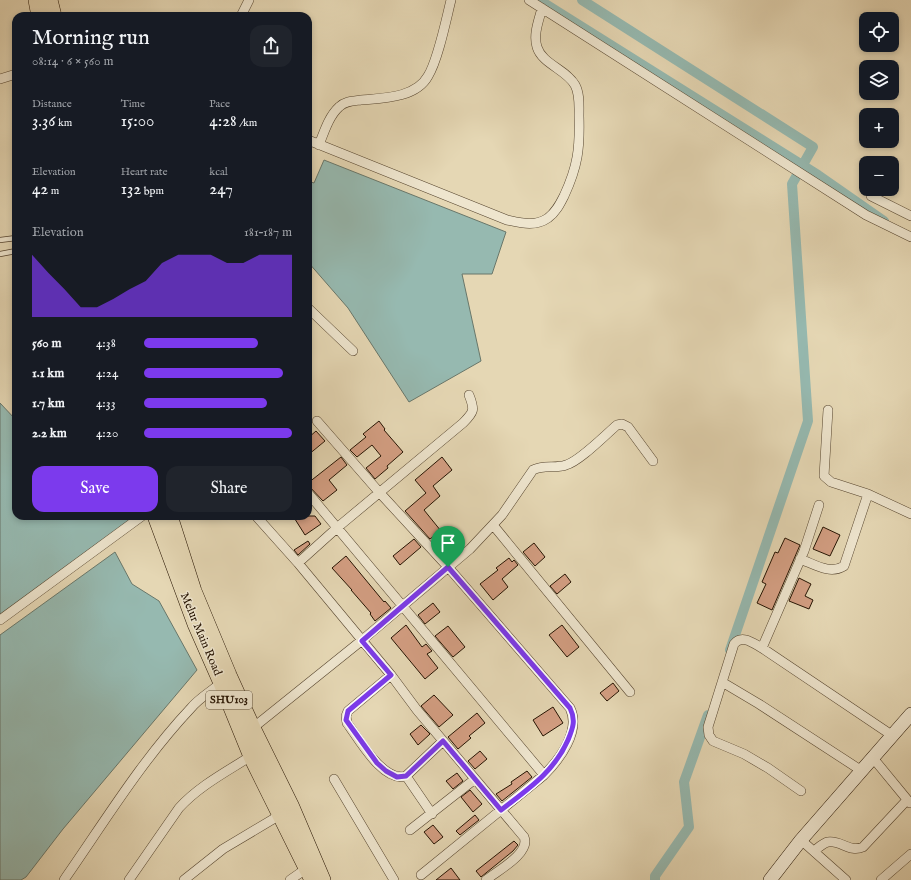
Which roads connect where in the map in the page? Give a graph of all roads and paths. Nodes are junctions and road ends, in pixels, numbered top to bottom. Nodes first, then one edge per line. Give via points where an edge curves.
1 (36, 0) edge
2 (50, 0) edge
3 (249, 0) edge
4 (450, 0) edge
5 (529, 0) edge
6 (542, 8) junction
7 (38, 12) edge
8 (53, 12) edge
9 (243, 12) edge
10 (12, 75) edge
11 (0, 78) edge
12 (312, 142) edge
13 (319, 145) junction
14 (871, 196) dead end
15 (911, 216) edge
16 (911, 237) edge
17 (12, 238) edge
18 (0, 240) edge
19 (12, 252) edge
20 (0, 254) edge
21 (312, 312) edge
22 (353, 351) dead end
23 (470, 395) dead end
24 (828, 410) dead end
25 (317, 421) dead end
26 (653, 461) dead end
27 (379, 492) junction
28 (868, 494) junction
29 (312, 498) edge
30 (819, 505) dead end
31 (911, 514) edge
32 (137, 520) edge
33 (156, 520) edge
34 (171, 520) edge
35 (260, 520) edge
36 (493, 525) junction
37 (338, 527) junction
38 (800, 559) junction
39 (298, 563) junction
40 (448, 567) junction
41 (402, 605) junction
42 (0, 620) edge
43 (362, 641) junction
44 (762, 648) junction
45 (391, 675) junction
46 (225, 679) junction
47 (722, 682) junction
48 (630, 692) dead end
49 (911, 714) edge
50 (248, 731) junction
51 (893, 736) junction
52 (443, 741) junction
53 (251, 756) junction
54 (873, 758) junction
55 (862, 771) junction
56 (544, 775) junction
57 (406, 776) junction
58 (334, 779) dead end
59 (475, 779) junction
60 (801, 791) dead end
61 (909, 802) edge
62 (501, 810) junction
63 (432, 814) junction
64 (280, 815) junction
65 (410, 830) dead end
66 (801, 840) junction
67 (814, 851) junction
68 (911, 854) edge
69 (311, 870) edge
70 (421, 875) dead end
71 (64, 880) edge
72 (129, 880) edge
73 (184, 880) edge
74 (290, 880) edge
75 (323, 880) edge
76 (394, 880) edge
77 (486, 880) edge
78 (770, 880) edge
79 (846, 880) edge
80 (881, 880) edge

1 - 7 main road
2 - 8 main road
3 - 9 street
4 - 13 street via 433,66 421,85 411,91 389,97 347,102 340,106 334,112
5 - 6 street
6 - 13 street via 535,35 536,47 539,53 571,80 579,97 578,158 572,180 558,209 548,218 539,223 527,224 507,220
6 - 16 street via 866,215
10 - 11 street
12 - 13 street
14 - 15 street
17 - 18 lane
19 - 20 lane
21 - 22 street
23 - 27 street via 473,405 471,415
24 - 28 street via 824,476 831,482
25 - 27 street
26 - 36 street via 628,427 617,425 567,465 539,467 533,470
27 - 37 street
27 - 40 street
28 - 31 street
28 - 38 street via 844,566 839,569 826,569
29 - 37 street
30 - 38 street
32 - 42 street
33 - 46 main road, Melur Main Road / SHU103 via 195,624
34 - 46 main road, Melur Main Road / SHU103
35 - 39 street
36 - 40 street
36 - 48 street
37 - 39 street
37 - 41 street
38 - 44 street
39 - 43 street
40 - 41 street
40 - 56 street via 574,715 574,724 562,754
41 - 43 street
41 - 56 street
43 - 45 street
43 - 50 street
44 - 47 street via 745,639 736,641
44 - 51 street
45 - 52 street
45 - 57 street via 348,711 346,720 377,763 397,777
46 - 50 main road, Melur Main Road / SHU103
46 - 71 street via 192,706 159,743
47 - 55 street
47 - 60 street via 708,727 708,735 714,741 768,768
49 - 51 main road
50 - 53 main road, Melur Main Road / SHU103
50 - 69 main road, Melur Main Road / SHU103 via 291,805
51 - 54 main road
52 - 57 street
52 - 59 street
53 - 64 main road, Melur Main Road / SHU103
53 - 72 street via 188,797
54 - 55 main road
54 - 61 street
55 - 66 main road
56 - 62 street
57 - 63 street
58 - 76 street
59 - 62 street
59 - 63 street
61 - 67 street via 863,847 858,849 828,842
62 - 70 street
62 - 77 street via 524,837 525,848
63 - 65 street
64 - 69 main road, Melur Main Road / SHU103
64 - 73 street via 223,849
66 - 67 street
66 - 78 main road
67 - 79 street
68 - 80 street
69 - 74 street
69 - 75 main road, Melur Main Road / SHU103

